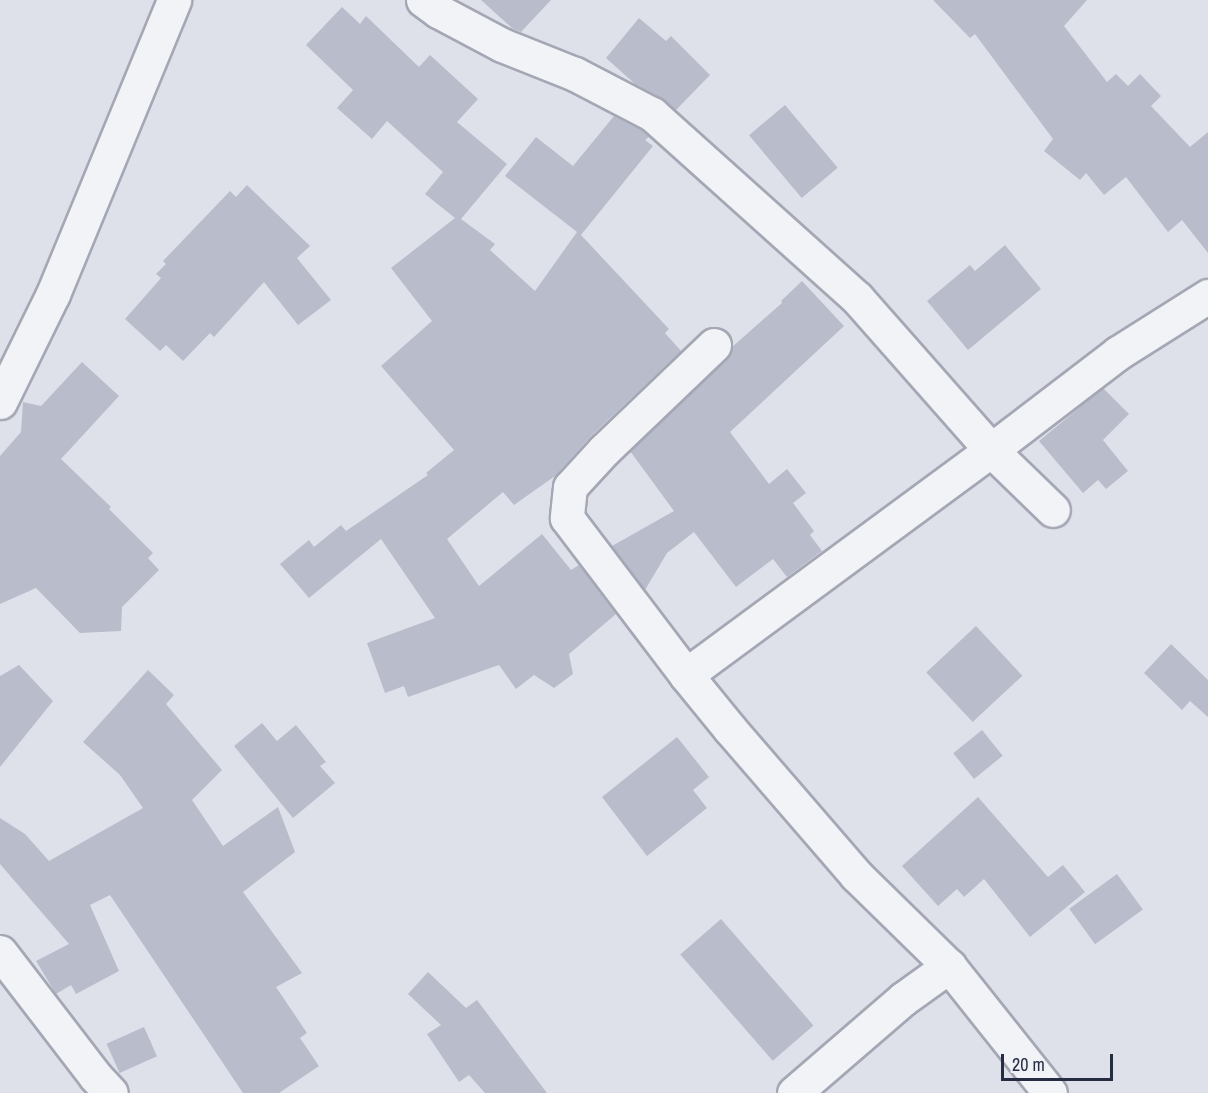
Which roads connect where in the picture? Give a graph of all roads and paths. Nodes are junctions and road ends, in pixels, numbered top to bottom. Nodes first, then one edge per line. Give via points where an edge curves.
1 (174, 0) edge
2 (423, 0) edge
3 (1208, 296) edge
4 (714, 345) dead end
5 (0, 402) edge
6 (991, 450) junction
7 (1053, 510) dead end
8 (686, 675) junction
9 (0, 952) edge
10 (949, 966) junction
11 (111, 1093) edge
12 (794, 1093) edge
13 (1050, 1093) edge

1 - 5 street via 53,294
2 - 6 street via 502,45 576,74 652,114 857,298
3 - 6 street via 1118,353
4 - 8 street via 570,487 567,518
6 - 7 street
6 - 8 street
8 - 10 street via 856,875
9 - 11 street
10 - 12 street via 903,999
10 - 13 street

